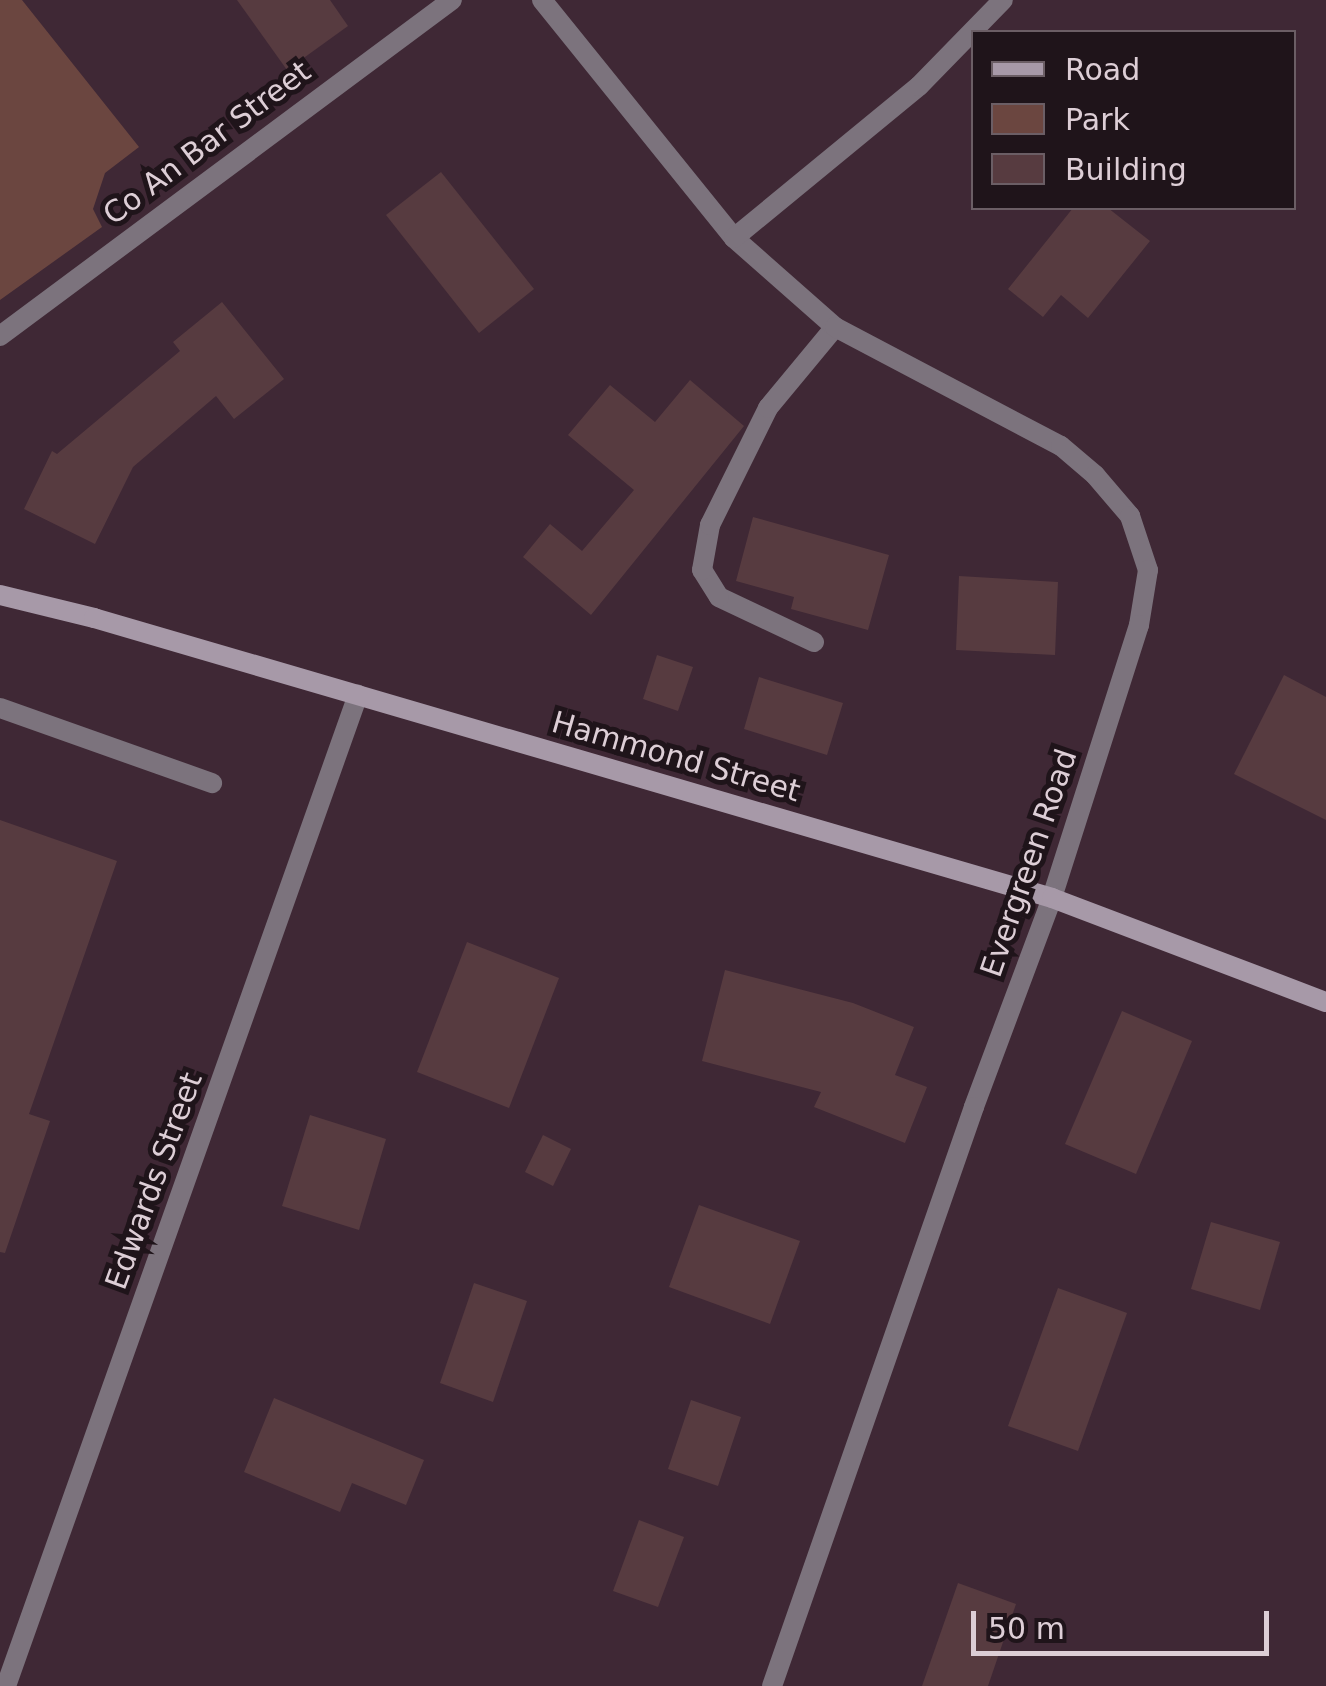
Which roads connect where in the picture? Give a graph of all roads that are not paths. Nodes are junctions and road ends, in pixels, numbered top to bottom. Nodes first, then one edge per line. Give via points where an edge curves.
1 (452, 0) edge
2 (542, 0) edge
3 (1004, 0) edge
4 (974, 30) edge
5 (971, 33) edge
6 (734, 238) junction
7 (835, 328) junction
8 (0, 336) edge
9 (0, 595) edge
10 (814, 642) dead end
11 (358, 695) junction
12 (0, 708) edge
13 (212, 783) dead end
14 (1052, 898) junction
15 (1326, 1002) edge
16 (6, 1686) edge
17 (772, 1686) edge

1 - 8 street, Co An Bar Street
2 - 6 street, Evergreen Road
3 - 4 street
5 - 6 street via 919,86
6 - 7 street, Evergreen Road
7 - 10 street via 768,408 710,526 702,570 719,596
7 - 14 street, Evergreen Road via 1061,446 1130,516 1148,570 1139,625
9 - 11 street, Hammond Street
11 - 14 street, Hammond Street
11 - 16 street, Edwards Street
12 - 13 street
14 - 15 street, Hammond Street
14 - 17 street, Evergreen Road

